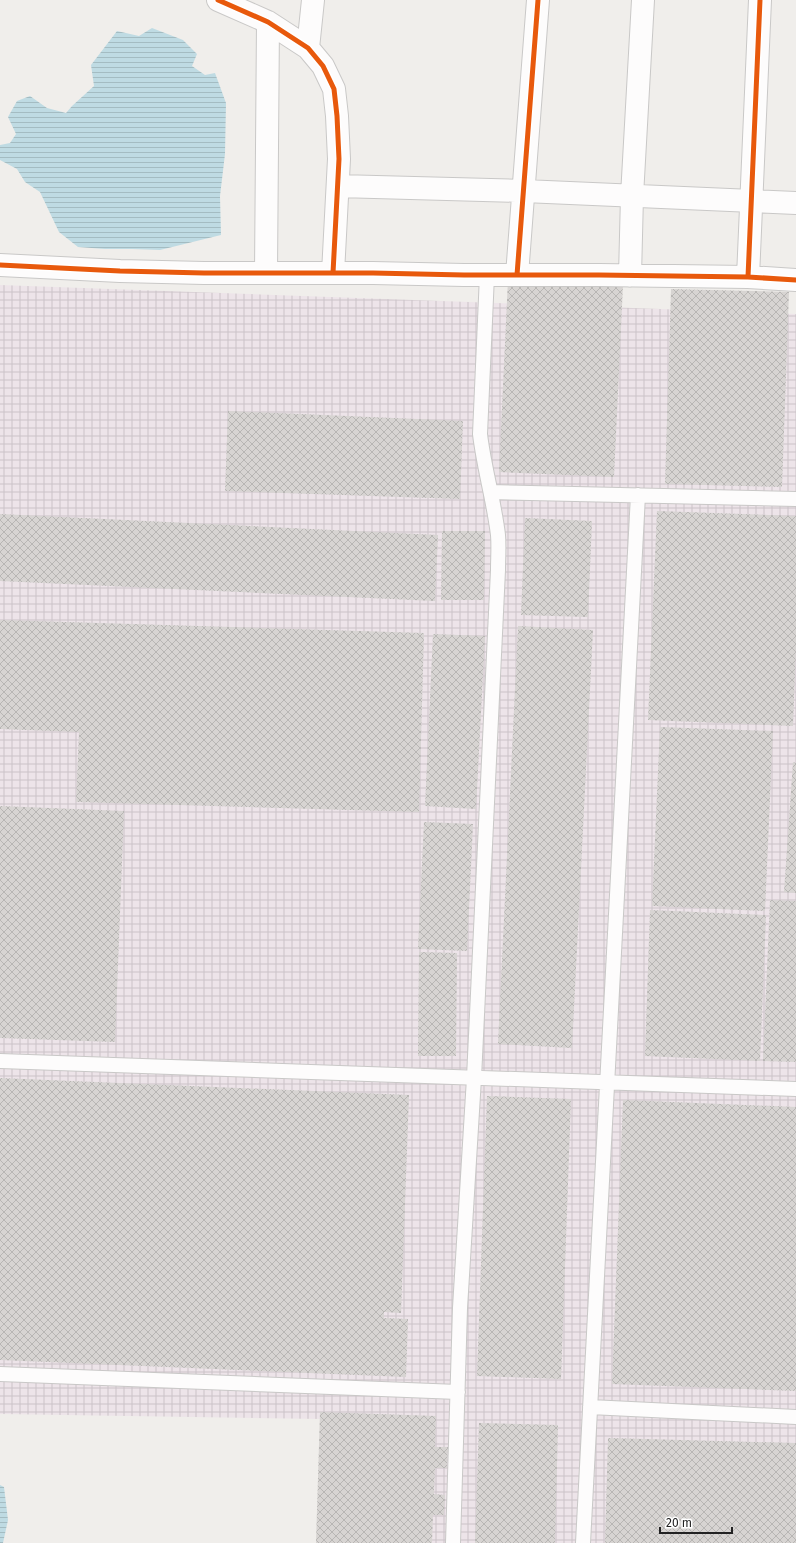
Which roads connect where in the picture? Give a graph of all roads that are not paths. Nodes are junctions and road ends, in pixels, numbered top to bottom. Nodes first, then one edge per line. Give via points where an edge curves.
1 (313, 0) edge
2 (538, 0) edge
3 (643, 0) edge
4 (760, 0) edge
5 (222, 1) edge
6 (268, 22) junction
7 (308, 48) junction
8 (338, 186) junction
9 (524, 191) junction
10 (632, 196) junction
11 (751, 201) junction
12 (796, 203) edge
13 (0, 265) edge
14 (266, 273) junction
15 (333, 273) junction
16 (487, 276) junction
17 (517, 276) junction
18 (630, 276) junction
19 (748, 277) junction
20 (796, 280) edge
21 (491, 492) junction
22 (638, 495) junction
23 (796, 499) edge
24 (0, 1060) edge
25 (474, 1078) junction
26 (607, 1083) junction
27 (796, 1090) edge
28 (0, 1374) edge
29 (458, 1392) junction
30 (590, 1407) junction
31 (796, 1417) edge
32 (453, 1543) edge
33 (583, 1543) edge

1 - 7 street
2 - 9 street
3 - 10 street
4 - 11 street
5 - 6 street
6 - 7 street
6 - 14 street
7 - 8 street via 323,66 334,89 339,159
8 - 9 street
8 - 15 street
9 - 10 street
9 - 17 street
10 - 11 street
10 - 18 street
11 - 12 street
11 - 19 street
13 - 14 street via 120,271
14 - 15 street
15 - 16 street
16 - 17 street
16 - 21 lane via 480,434
17 - 18 street
18 - 19 street
19 - 20 street
21 - 22 lane
21 - 25 lane via 498,536 498,570
22 - 23 lane
22 - 26 lane
24 - 25 lane
25 - 26 lane
25 - 29 lane via 460,1308
26 - 27 lane
26 - 30 lane
28 - 29 lane
29 - 32 lane
30 - 31 lane
30 - 33 lane

